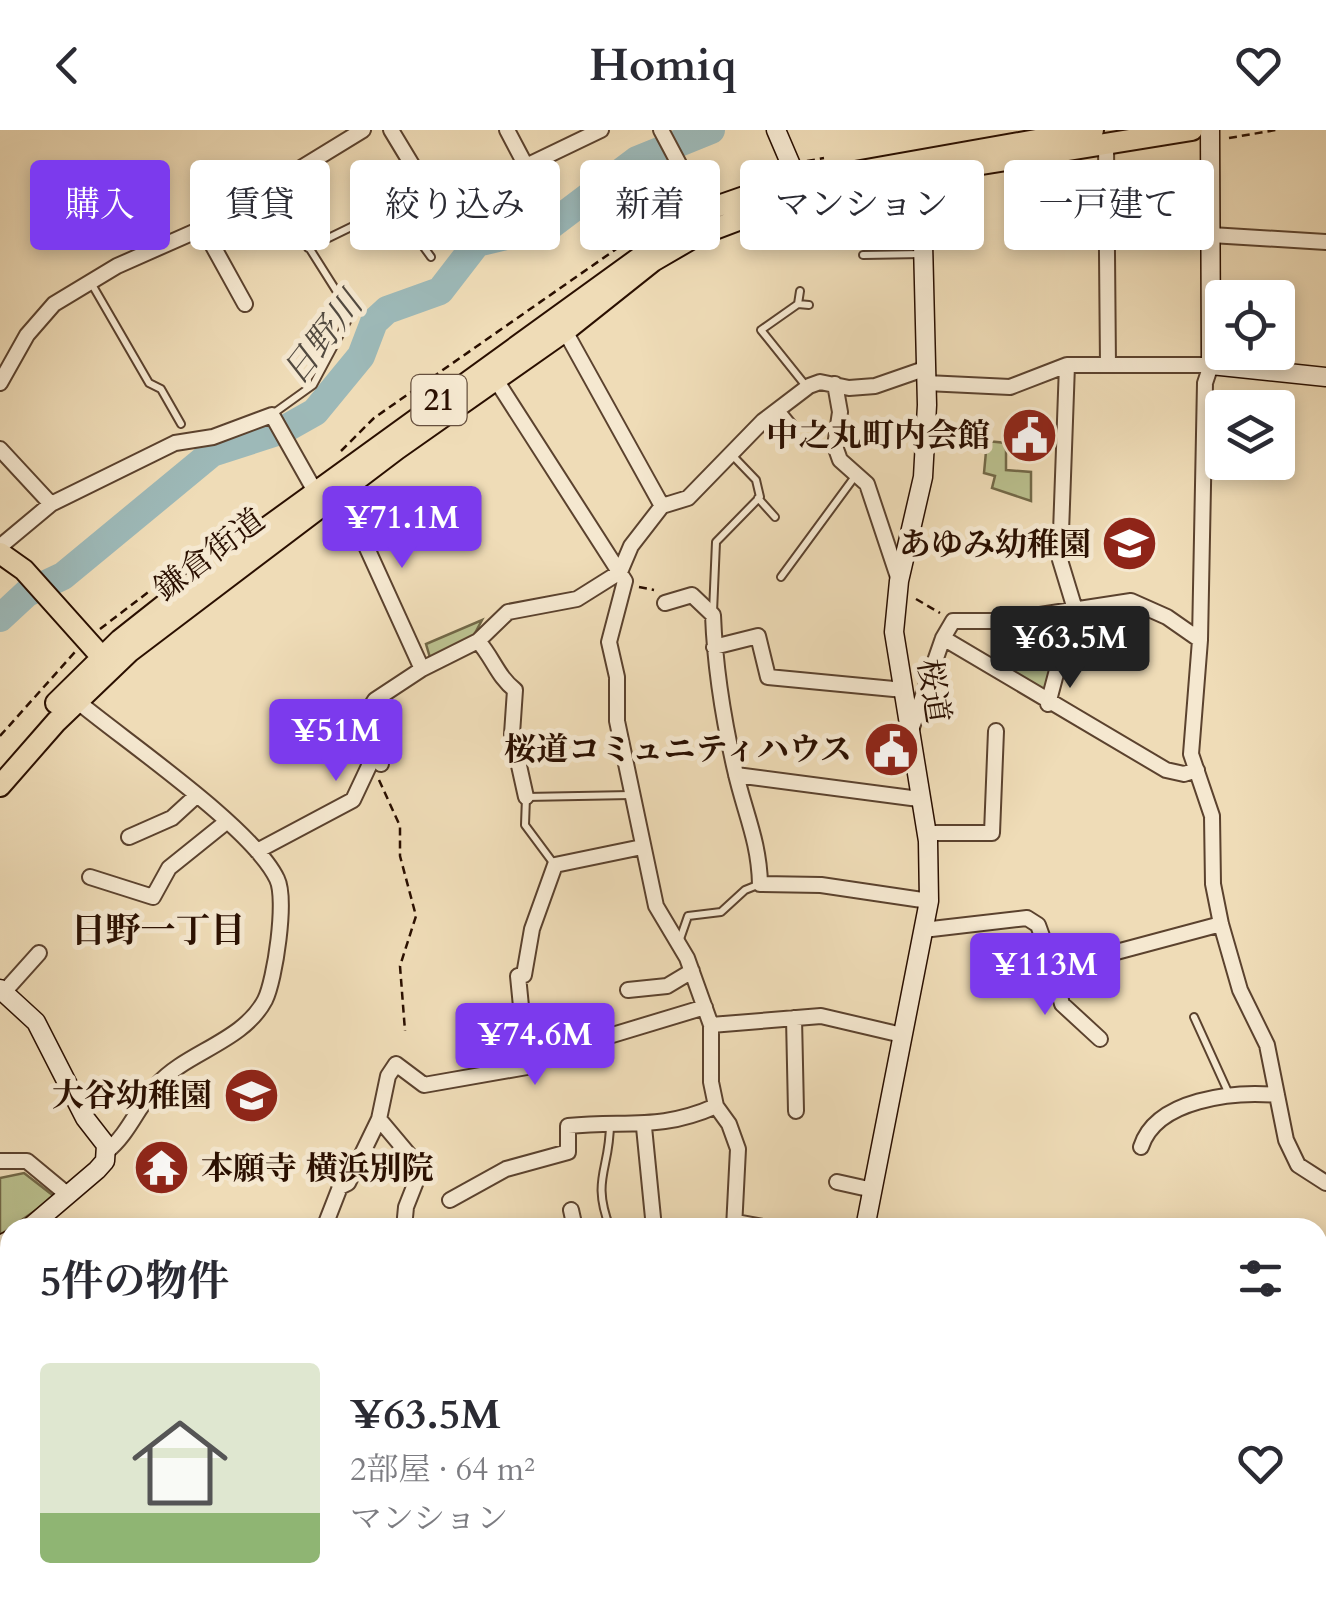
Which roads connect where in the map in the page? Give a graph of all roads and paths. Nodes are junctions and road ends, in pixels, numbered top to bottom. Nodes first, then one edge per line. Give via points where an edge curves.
1 (363, 130) edge
2 (391, 130) edge
3 (507, 130) edge
4 (600, 130) edge
5 (776, 130) edge
6 (1192, 130) edge
7 (1210, 130) edge
8 (1276, 130) edge
9 (661, 131) edge
10 (1100, 137) edge
11 (1229, 138) dead end
12 (315, 160) edge
13 (409, 160) edge
14 (523, 160) edge
15 (538, 160) edge
16 (677, 160) edge
17 (789, 160) edge
18 (963, 160) edge
19 (1210, 160) edge
20 (740, 217) edge
21 (190, 234) edge
22 (1214, 235) edge
23 (1326, 242) edge
24 (215, 250) edge
25 (309, 250) edge
26 (426, 250) edge
27 (650, 250) edge
28 (923, 250) edge
29 (1211, 250) edge
30 (923, 254) junction
31 (863, 255) dead end
32 (431, 258) dead end
33 (90, 280) junction
34 (1211, 280) edge
35 (800, 291) dead end
36 (245, 304) dead end
37 (798, 304) junction
38 (809, 305) dead end
39 (565, 331) junction
40 (1067, 365) junction
41 (1108, 365) junction
42 (1205, 365) edge
43 (1210, 370) edge
44 (1259, 370) edge
45 (925, 376) junction
46 (1326, 377) edge
47 (496, 380) junction
48 (0, 384) edge
49 (835, 384) junction
50 (807, 387) junction
51 (776, 411) junction
52 (273, 417) junction
53 (181, 424) dead end
54 (790, 426) dead end
55 (0, 449) edge
56 (733, 456) junction
57 (856, 474) junction
58 (342, 490) junction
59 (316, 493) junction
60 (758, 498) junction
61 (52, 504) junction
62 (662, 506) junction
63 (775, 517) dead end
64 (2, 553) edge
65 (620, 572) junction
66 (781, 576) dead end
67 (897, 590) junction
68 (632, 593) dead end
69 (661, 598) joint
70 (1074, 606) junction
71 (713, 614) junction
72 (953, 620) junction
73 (942, 638) junction
74 (1200, 640) junction
75 (478, 641) junction
76 (714, 647) junction
77 (107, 662) junction
78 (422, 668) junction
79 (904, 690) junction
80 (375, 700) junction
81 (77, 701) junction
82 (1048, 704) junction
83 (996, 731) dead end
84 (910, 734) junction
85 (0, 764) edge
86 (381, 764) joint
87 (1196, 770) junction
88 (736, 775) junction
89 (0, 786) edge
90 (632, 795) junction
91 (196, 796) junction
92 (526, 796) junction
93 (919, 799) junction
94 (225, 823) junction
95 (927, 833) junction
96 (129, 836) dead end
97 (642, 847) junction
98 (257, 852) junction
99 (555, 866) junction
100 (90, 877) dead end
101 (760, 884) junction
102 (930, 901) junction
103 (1221, 924) junction
104 (923, 930) junction
105 (678, 945) junction
106 (38, 952) dead end
107 (1051, 961) junction
108 (692, 971) junction
109 (628, 990) dead end
110 (2, 991) edge
111 (705, 1007) junction
112 (1194, 1016) dead end
113 (794, 1018) junction
114 (711, 1025) junction
115 (405, 1031) dead end
116 (902, 1036) junction
117 (1100, 1038) dead end
118 (586, 1043) dead end
119 (1229, 1094) junction
120 (1277, 1096) junction
121 (716, 1106) junction
122 (796, 1111) dead end
123 (379, 1118) junction
124 (610, 1122) junction
125 (644, 1127) junction
126 (1141, 1148) dead end
127 (106, 1152) junction
128 (0, 1161) edge
129 (837, 1182) dead end
130 (1326, 1183) edge
131 (873, 1190) junction
132 (68, 1195) junction
133 (450, 1200) dead end
134 (571, 1210) dead end
135 (41, 1218) edge
136 (328, 1218) edge
137 (405, 1218) edge
138 (573, 1218) edge
139 (606, 1218) edge
140 (653, 1218) edge
141 (735, 1218) edge
142 (867, 1218) edge

1 - 12 street
2 - 13 street
3 - 14 street
4 - 15 street
5 - 17 street
6 - 10 main road, 鎌倉街道 / 21
7 - 19 street
8 - 11 path
9 - 16 street
10 - 18 main road, 鎌倉街道 / 21
10 - 41 street
20 - 39 main road, 鎌倉街道 / 21 via 653,261
21 - 33 street
22 - 23 street
24 - 36 street
25 - 52 lane via 351,314 313,385
26 - 32 lane
27 - 59 main road, 鎌倉街道 / 21
28 - 30 street, 桜道
29 - 34 street
30 - 31 lane
30 - 45 street, 桜道
33 - 48 street via 54,304
33 - 53 lane via 149,383 162,389
35 - 37 lane
37 - 38 lane
37 - 50 lane via 761,330
39 - 47 main road, 鎌倉街道 / 21
39 - 62 street
40 - 41 street
40 - 45 street via 1010,387
40 - 70 street via 1060,560
41 - 42 street
43 - 74 street
44 - 46 street
45 - 49 street via 874,386
45 - 67 street, 桜道 via 923,477
47 - 58 main road, 鎌倉街道 / 21
47 - 65 street
49 - 50 street
49 - 57 street via 836,446
50 - 51 street
51 - 54 street
51 - 56 street
52 - 59 street
52 - 61 street via 174,443
55 - 61 street
56 - 60 lane via 756,480
56 - 62 street via 688,498
57 - 66 lane
57 - 67 street via 867,484
58 - 77 main road, 鎌倉街道 / 21
58 - 78 street
59 - 77 main road, 鎌倉街道 / 21 via 211,568
60 - 63 lane
60 - 71 lane via 716,542
61 - 64 street via 3,544
62 - 65 street
64 - 77 main road
65 - 75 street via 577,599 508,612
65 - 90 street via 625,580 608,642
67 - 72 path
67 - 79 street, 桜道 via 894,632
68 - 69 path via 646,585
69 - 71 street via 692,595
70 - 72 street via 1001,621
70 - 74 street via 1131,600
70 - 82 street
71 - 76 street
72 - 73 street
73 - 82 street
73 - 84 street
74 - 87 street
75 - 78 street
75 - 92 street via 500,679 515,690 512,734
76 - 79 street via 758,636 768,677
76 - 88 street
77 - 81 main road, 鎌倉街道 / 21
77 - 85 main road, 鎌倉街道 / 21
78 - 80 street
79 - 84 street, 桜道
80 - 86 street
80 - 98 street via 368,711 368,766 353,800
81 - 89 main road, 鎌倉街道 / 21
81 - 91 street
82 - 87 street via 1166,770
83 - 95 street via 992,833
84 - 93 street, 桜道
86 - 115 path via 379,782 400,826 400,856 416,916 400,966
87 - 103 street via 1212,816
88 - 93 street
88 - 101 street via 759,846
90 - 92 lane
90 - 97 street
91 - 94 street
91 - 96 street via 172,818
92 - 99 lane via 525,826
93 - 95 street, 桜道
94 - 98 street
94 - 100 street via 168,868 152,897
95 - 102 street, 桜道
97 - 99 street
97 - 105 street via 656,906
98 - 127 street via 278,881 280,898 264,1001 231,1034 158,1083
99 - 123 street via 524,975 518,976 527,1068 424,1086 396,1064
101 - 102 street via 821,885
101 - 105 lane via 722,912 688,916
102 - 104 street, 桜道
103 - 107 street via 1064,966
103 - 120 street via 1240,990 1267,1045
104 - 107 street via 1027,918 1038,925
104 - 116 street, 桜道
105 - 108 street
106 - 110 street
107 - 117 street via 1062,1004
108 - 109 street via 667,986
108 - 111 street
110 - 127 street via 36,1022
111 - 114 street
111 - 118 street
112 - 119 lane
113 - 114 street
113 - 116 street via 822,1016
113 - 122 street
114 - 121 street
116 - 131 street, 桜道
119 - 120 street
119 - 126 street via 1153,1122
120 - 130 street via 1298,1164
121 - 125 street
121 - 141 street via 738,1149
123 - 136 street
123 - 137 street via 421,1168
124 - 125 street
124 - 133 street via 568,1126 568,1152 506,1170
124 - 139 lane via 610,1158 599,1176
125 - 140 street
127 - 132 street via 97,1170
128 - 132 street via 27,1161
129 - 131 street
131 - 142 street, 桜道
132 - 135 street
134 - 138 street

